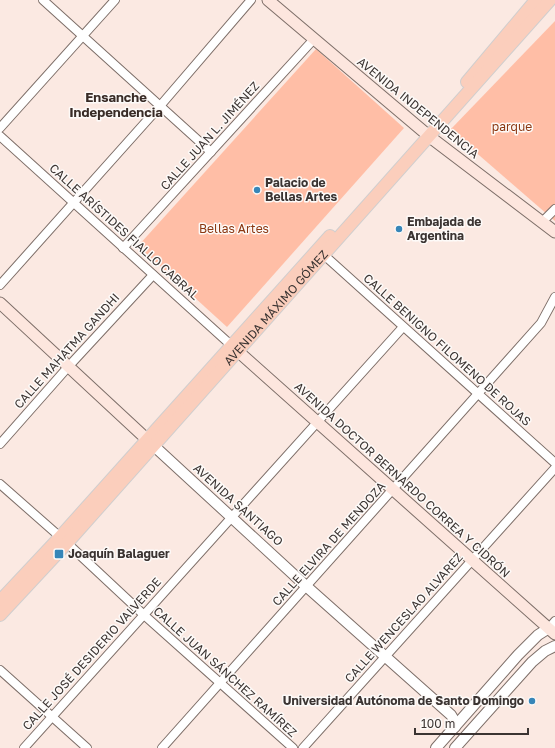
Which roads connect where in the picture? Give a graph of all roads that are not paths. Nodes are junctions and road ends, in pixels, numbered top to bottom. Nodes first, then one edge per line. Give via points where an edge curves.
1 (43, 0) edge
2 (115, 0) edge
3 (251, 0) edge
4 (268, 0) edge
5 (536, 0) edge
6 (550, 0) edge
7 (82, 36) junction
8 (314, 39) junction
9 (160, 106) junction
10 (0, 128) edge
11 (426, 134) junction
12 (0, 136) edge
13 (211, 152) junction
14 (74, 202) junction
15 (555, 209) edge
16 (542, 222) junction
17 (555, 232) edge
18 (123, 248) junction
19 (324, 255) junction
20 (153, 275) junction
21 (0, 285) edge
22 (555, 297) edge
23 (0, 303) edge
24 (403, 327) junction
25 (235, 348) junction
26 (68, 367) junction
27 (478, 394) junction
28 (317, 422) junction
29 (150, 443) junction
30 (0, 444) edge
31 (555, 464) edge
32 (555, 468) edge
33 (0, 484) edge
34 (393, 490) junction
35 (231, 517) junction
36 (64, 540) junction
37 (472, 560) junction
38 (306, 586) junction
39 (0, 601) edge
40 (0, 615) edge
41 (144, 615) junction
42 (553, 628) edge
43 (555, 646) edge
44 (386, 656) junction
45 (0, 670) edge
46 (221, 683) junction
47 (52, 717) junction
48 (455, 727) junction
49 (24, 748) edge
50 (86, 748) edge
51 (162, 748) edge
52 (293, 748) edge
53 (302, 748) edge
54 (436, 748) edge
55 (455, 748) edge

1 - 7 street
2 - 7 street
3 - 9 street
4 - 8 main road, AVENIDA INDEPENDENCIA
5 - 11 main road, AVENIDA MÁXIMO GÓMEZ
6 - 11 main road, AVENIDA MÁXIMO GÓMEZ
7 - 9 street
7 - 10 street
8 - 11 main road, AVENIDA INDEPENDENCIA
8 - 13 street, CALLE JUAN L. JIMÉNEZ
9 - 13 street
9 - 14 street
11 - 16 main road, AVENIDA INDEPENDENCIA
11 - 19 main road, AVENIDA MÁXIMO GÓMEZ
11 - 25 main road, AVENIDA MÁXIMO GÓMEZ
12 - 14 street, CALLE ARÍSTIDES FIALLO CABRAL
13 - 18 street, CALLE JUAN L. JIMÉNEZ
14 - 18 street, CALLE ARÍSTIDES FIALLO CABRAL
14 - 21 street
15 - 16 street
16 - 17 main road, AVENIDA INDEPENDENCIA
18 - 20 street, CALLE ARÍSTIDES FIALLO CABRAL
19 - 24 street, CALLE BENIGNO FILOMENO DE ROJAS
19 - 25 main road, AVENIDA MÁXIMO GÓMEZ
20 - 25 street, CALLE ARÍSTIDES FIALLO CABRAL
20 - 26 street, CALLE MAHATMA GANDHI
22 - 27 street, CALLE ELVIRA DE MENDOZA via 541,323
23 - 26 main road, AVENIDA SANTIAGO
24 - 27 street, CALLE BENIGNO FILOMENO DE ROJAS
24 - 28 street, CALLE JOSÉ DESIDERIO VALVERDE
25 - 28 main road, AVENIDA DOCTOR BERNARDO CORREA Y CIDRÓN
25 - 29 main road, AVENIDA MÁXIMO GÓMEZ
26 - 29 main road, AVENIDA SANTIAGO
26 - 30 street, CALLE MAHATMA GANDHI
27 - 31 street, CALLE BENIGNO FILOMENO DE ROJAS
27 - 34 street, CALLE ELVIRA DE MENDOZA
28 - 34 main road, AVENIDA DOCTOR BERNARDO CORREA Y CIDRÓN
28 - 35 street, CALLE JOSÉ DESIDERIO VALVERDE
29 - 35 street, AVENIDA SANTIAGO
29 - 36 main road, AVENIDA MÁXIMO GÓMEZ
32 - 37 street, CALLE WENCESLAO ALVAREZ
33 - 36 street, CALLE JUAN SÁNCHEZ RAMÍREZ
34 - 37 main road, AVENIDA DOCTOR BERNARDO CORREA Y CIDRÓN
34 - 38 street, CALLE ELVIRA DE MENDOZA
35 - 38 street, AVENIDA SANTIAGO
35 - 41 street, CALLE JOSÉ DESIDERIO VALVERDE
36 - 39 main road, AVENIDA MÁXIMO GÓMEZ
36 - 40 main road, AVENIDA MÁXIMO GÓMEZ
36 - 41 street, CALLE JUAN SÁNCHEZ RAMÍREZ
37 - 42 main road, AVENIDA DOCTOR BERNARDO CORREA Y CIDRÓN
37 - 44 street, CALLE WENCESLAO ALVAREZ
38 - 44 street, AVENIDA SANTIAGO
38 - 46 street, CALLE ELVIRA DE MENDOZA
41 - 46 street, CALLE JUAN SÁNCHEZ RAMÍREZ
41 - 47 street, CALLE JOSÉ DESIDERIO VALVERDE
42 - 48 street via 538,634
43 - 55 street via 532,662
44 - 48 street, AVENIDA SANTIAGO via 452,715
44 - 53 street, CALLE WENCESLAO ALVAREZ
45 - 47 street
46 - 51 street, CALLE ELVIRA DE MENDOZA
46 - 52 street, CALLE JUAN SÁNCHEZ RAMÍREZ
47 - 49 street, CALLE JOSÉ DESIDERIO VALVERDE
47 - 50 street
48 - 54 street

